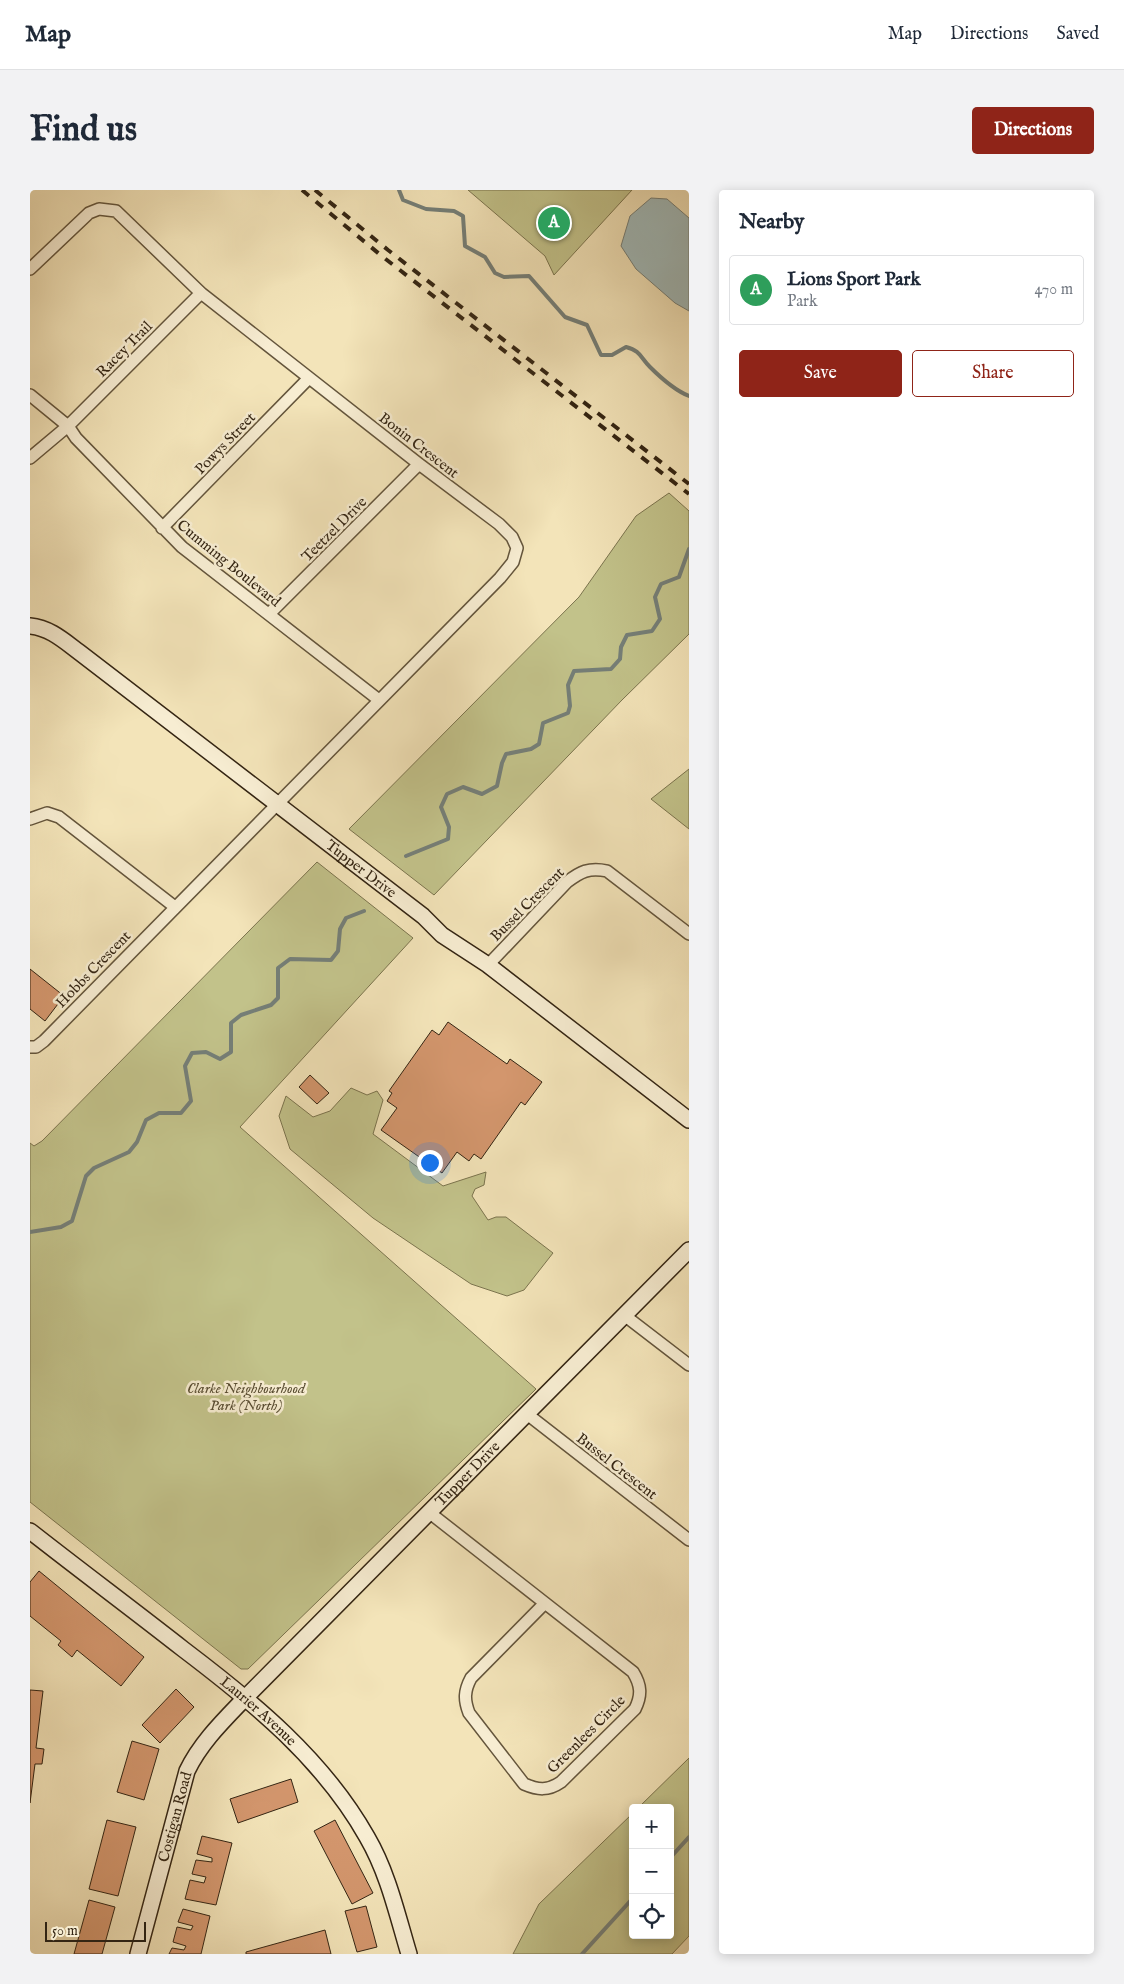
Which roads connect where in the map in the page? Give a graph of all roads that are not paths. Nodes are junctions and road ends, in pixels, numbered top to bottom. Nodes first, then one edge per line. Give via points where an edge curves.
1 (30, 269) edge
2 (201, 294) junction
3 (309, 378) junction
4 (30, 395) edge
5 (68, 426) junction
6 (30, 458) edge
7 (419, 464) junction
8 (162, 528) junction
9 (269, 614) junction
10 (30, 626) edge
11 (379, 700) junction
12 (278, 804) junction
13 (30, 819) edge
14 (175, 907) junction
15 (689, 934) edge
16 (488, 966) junction
17 (30, 1047) edge
18 (689, 1120) edge
19 (689, 1250) edge
20 (624, 1315) junction
21 (689, 1365) edge
22 (527, 1414) junction
23 (430, 1512) junction
24 (30, 1531) edge
25 (689, 1540) edge
26 (545, 1603) junction
27 (246, 1697) junction
28 (138, 1954) edge
29 (409, 1954) edge

1 - 2 street, Bonin Crescent via 89,213 107,209 116,211
2 - 3 street, Bonin Crescent
2 - 5 street, Racey Trail
3 - 7 street, Bonin Crescent
3 - 8 street, Powys Street
4 - 5 street, Cumming Boulevard
5 - 6 street, Racey Trail
5 - 8 street, Cumming Boulevard
7 - 9 street, Teetzel Drive
7 - 11 street, Bonin Crescent via 498,524 512,537 516,548 513,562 500,578
8 - 9 street, Cumming Boulevard via 182,548
9 - 11 street, Cumming Boulevard
10 - 12 street, Tupper Drive via 54,633
11 - 12 street, Bonin Crescent
12 - 14 street, Hobbs Crescent
12 - 16 street, Tupper Drive via 423,916 442,935
13 - 14 street via 47,813 58,817
14 - 17 street, Hobbs Crescent via 44,1041
15 - 16 street, Bussel Crescent via 607,871 595,868 581,871 566,882
16 - 18 street, Tupper Drive
19 - 20 street, Tupper Drive
20 - 21 street
20 - 22 street, Tupper Drive
22 - 23 street, Tupper Drive
22 - 25 street, Bussel Crescent
23 - 26 street, Greenlees Circle
23 - 27 street, Tupper Drive
24 - 27 street, Laurier Avenue
26 - 26 street, Greenlees Circle via 471,1678 465,1703 469,1713 524,1784 546,1789 561,1782 636,1709 640,1700 640,1683 634,1672
27 - 28 street, Costigan Road via 205,1741 187,1771
27 - 29 street, Laurier Avenue via 324,1774 355,1815 389,1885

